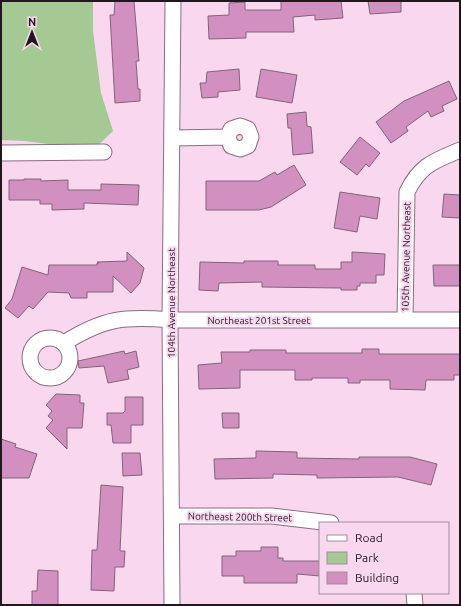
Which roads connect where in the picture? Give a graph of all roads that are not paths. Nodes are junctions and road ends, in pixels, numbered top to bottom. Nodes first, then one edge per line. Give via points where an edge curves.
1 (173, 1) edge
2 (172, 138) junction
3 (228, 138) dead end
4 (460, 150) edge
5 (104, 152) dead end
6 (1, 153) edge
7 (170, 320) junction
8 (405, 320) junction
9 (460, 320) edge
10 (64, 343) dead end
11 (172, 516) junction
12 (323, 522) edge
13 (414, 594) edge
14 (172, 605) edge
15 (415, 605) edge

1 - 2 street, 104th Avenue Northeast
2 - 3 street
2 - 7 street, 104th Avenue Northeast
4 - 8 street, 105th Avenue Northeast via 428,163 414,177 408,192
5 - 6 street
7 - 8 street, Northeast 201st Street
7 - 10 street, Northeast 201st Street via 111,320 84,330
7 - 11 street, 104th Avenue Northeast
8 - 9 street, Northeast 201st Street
11 - 12 street, Northeast 200th Street via 272,516
11 - 14 street, 104th Avenue Northeast
13 - 15 street

